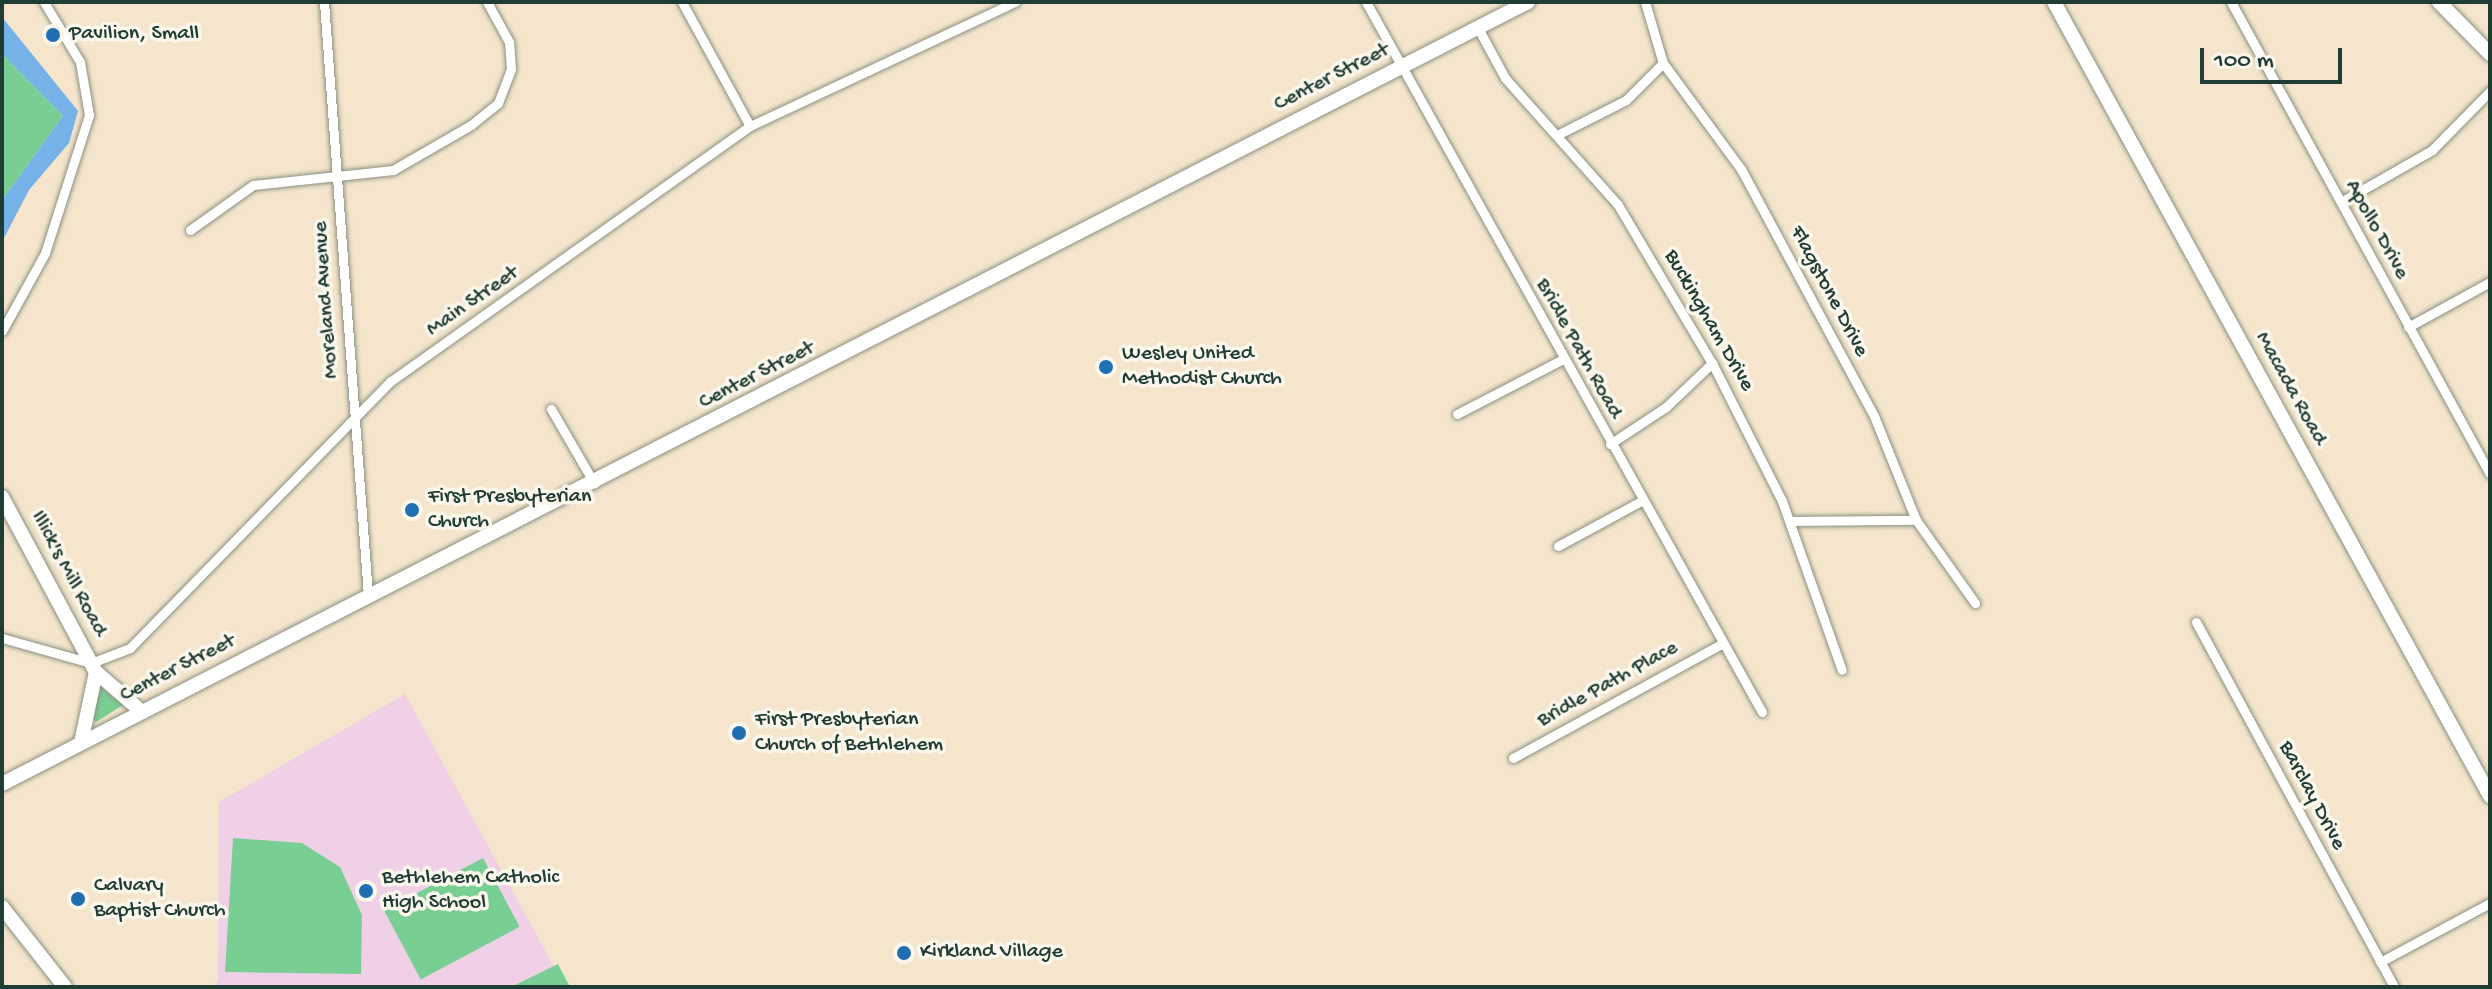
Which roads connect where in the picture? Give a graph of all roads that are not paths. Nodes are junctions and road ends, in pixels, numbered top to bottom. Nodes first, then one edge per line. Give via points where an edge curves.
1 (44, 2) edge
2 (324, 2) edge
3 (487, 2) edge
4 (682, 2) edge
5 (1015, 2) edge
6 (1366, 2) edge
7 (1528, 2) edge
8 (1645, 2) edge
9 (2054, 2) edge
10 (2231, 2) edge
11 (2439, 2) edge
12 (1478, 28) junction
13 (2490, 54) edge
14 (1663, 63) junction
15 (1402, 67) junction
16 (2490, 91) edge
17 (750, 126) junction
18 (1561, 133) junction
19 (337, 173) junction
20 (2341, 202) junction
21 (190, 230) dead end
22 (2490, 282) edge
23 (2408, 327) junction
24 (2, 331) edge
25 (1563, 359) junction
26 (1712, 363) junction
27 (551, 409) dead end
28 (1457, 414) dead end
29 (351, 416) junction
30 (1610, 444) junction
31 (2486, 460) edge
32 (2490, 474) edge
33 (594, 483) junction
34 (2, 497) edge
35 (1643, 500) junction
36 (1916, 520) junction
37 (1790, 521) junction
38 (1558, 546) dead end
39 (368, 596) junction
40 (1975, 603) dead end
41 (2196, 622) dead end
42 (2, 638) edge
43 (1721, 644) junction
44 (94, 668) junction
45 (1842, 670) dead end
46 (142, 712) junction
47 (1762, 712) dead end
48 (81, 743) junction
49 (1513, 758) dead end
50 (2, 784) edge
51 (2490, 796) edge
52 (2490, 903) edge
53 (2, 907) edge
54 (2380, 962) junction
55 (65, 987) edge
56 (2394, 987) edge

1 - 24 street via 80,62 89,115 45,253
2 - 19 street, Moreland Avenue
3 - 19 street via 511,61 498,103 417,161
4 - 17 street
5 - 17 street, Main Street
6 - 15 street, Bridle Path Road
7 - 12 main road, Center Street
8 - 14 street, Flagstone Drive
9 - 51 main road, Macada Road
10 - 20 street, Apollo Drive
11 - 13 main road
12 - 15 main road, Center Street
12 - 18 street, Buckingham Drive via 1505,78
14 - 18 street via 1626,100
14 - 36 street, Flagstone Drive via 1741,169 1874,416
15 - 25 street, Bridle Path Road
15 - 33 main road, Center Street
16 - 20 street via 2432,150
17 - 29 street, Main Street
18 - 26 street, Buckingham Drive via 1641,239
19 - 21 street via 253,185
19 - 29 street, Moreland Avenue
20 - 23 street, Apollo Drive
22 - 23 street
23 - 31 street, Apollo Drive
25 - 28 street
25 - 30 street, Bridle Path Road
26 - 30 street via 1666,407
26 - 37 street, Buckingham Drive
27 - 33 street
29 - 39 street, Moreland Avenue
29 - 44 street, Main Street via 130,648
30 - 35 street, Bridle Path Road
31 - 32 street, Apollo Drive
33 - 39 main road, Center Street
34 - 44 main road, Illick's Mill Road
35 - 38 street
35 - 43 street, Bridle Path Road
36 - 37 street
36 - 40 street, Flagstone Drive
37 - 45 street, Buckingham Drive
39 - 46 main road, Center Street
41 - 54 street, Barclay Drive
42 - 44 street
43 - 47 street, Bridle Path Road
43 - 49 street, Bridle Path Place
44 - 46 main road, Illick's Mill Road
44 - 48 main road, Illick's Mill Road
46 - 48 main road, Center Street
48 - 50 main road, Center Street
52 - 54 street
53 - 55 main road
54 - 56 street, Barclay Drive

